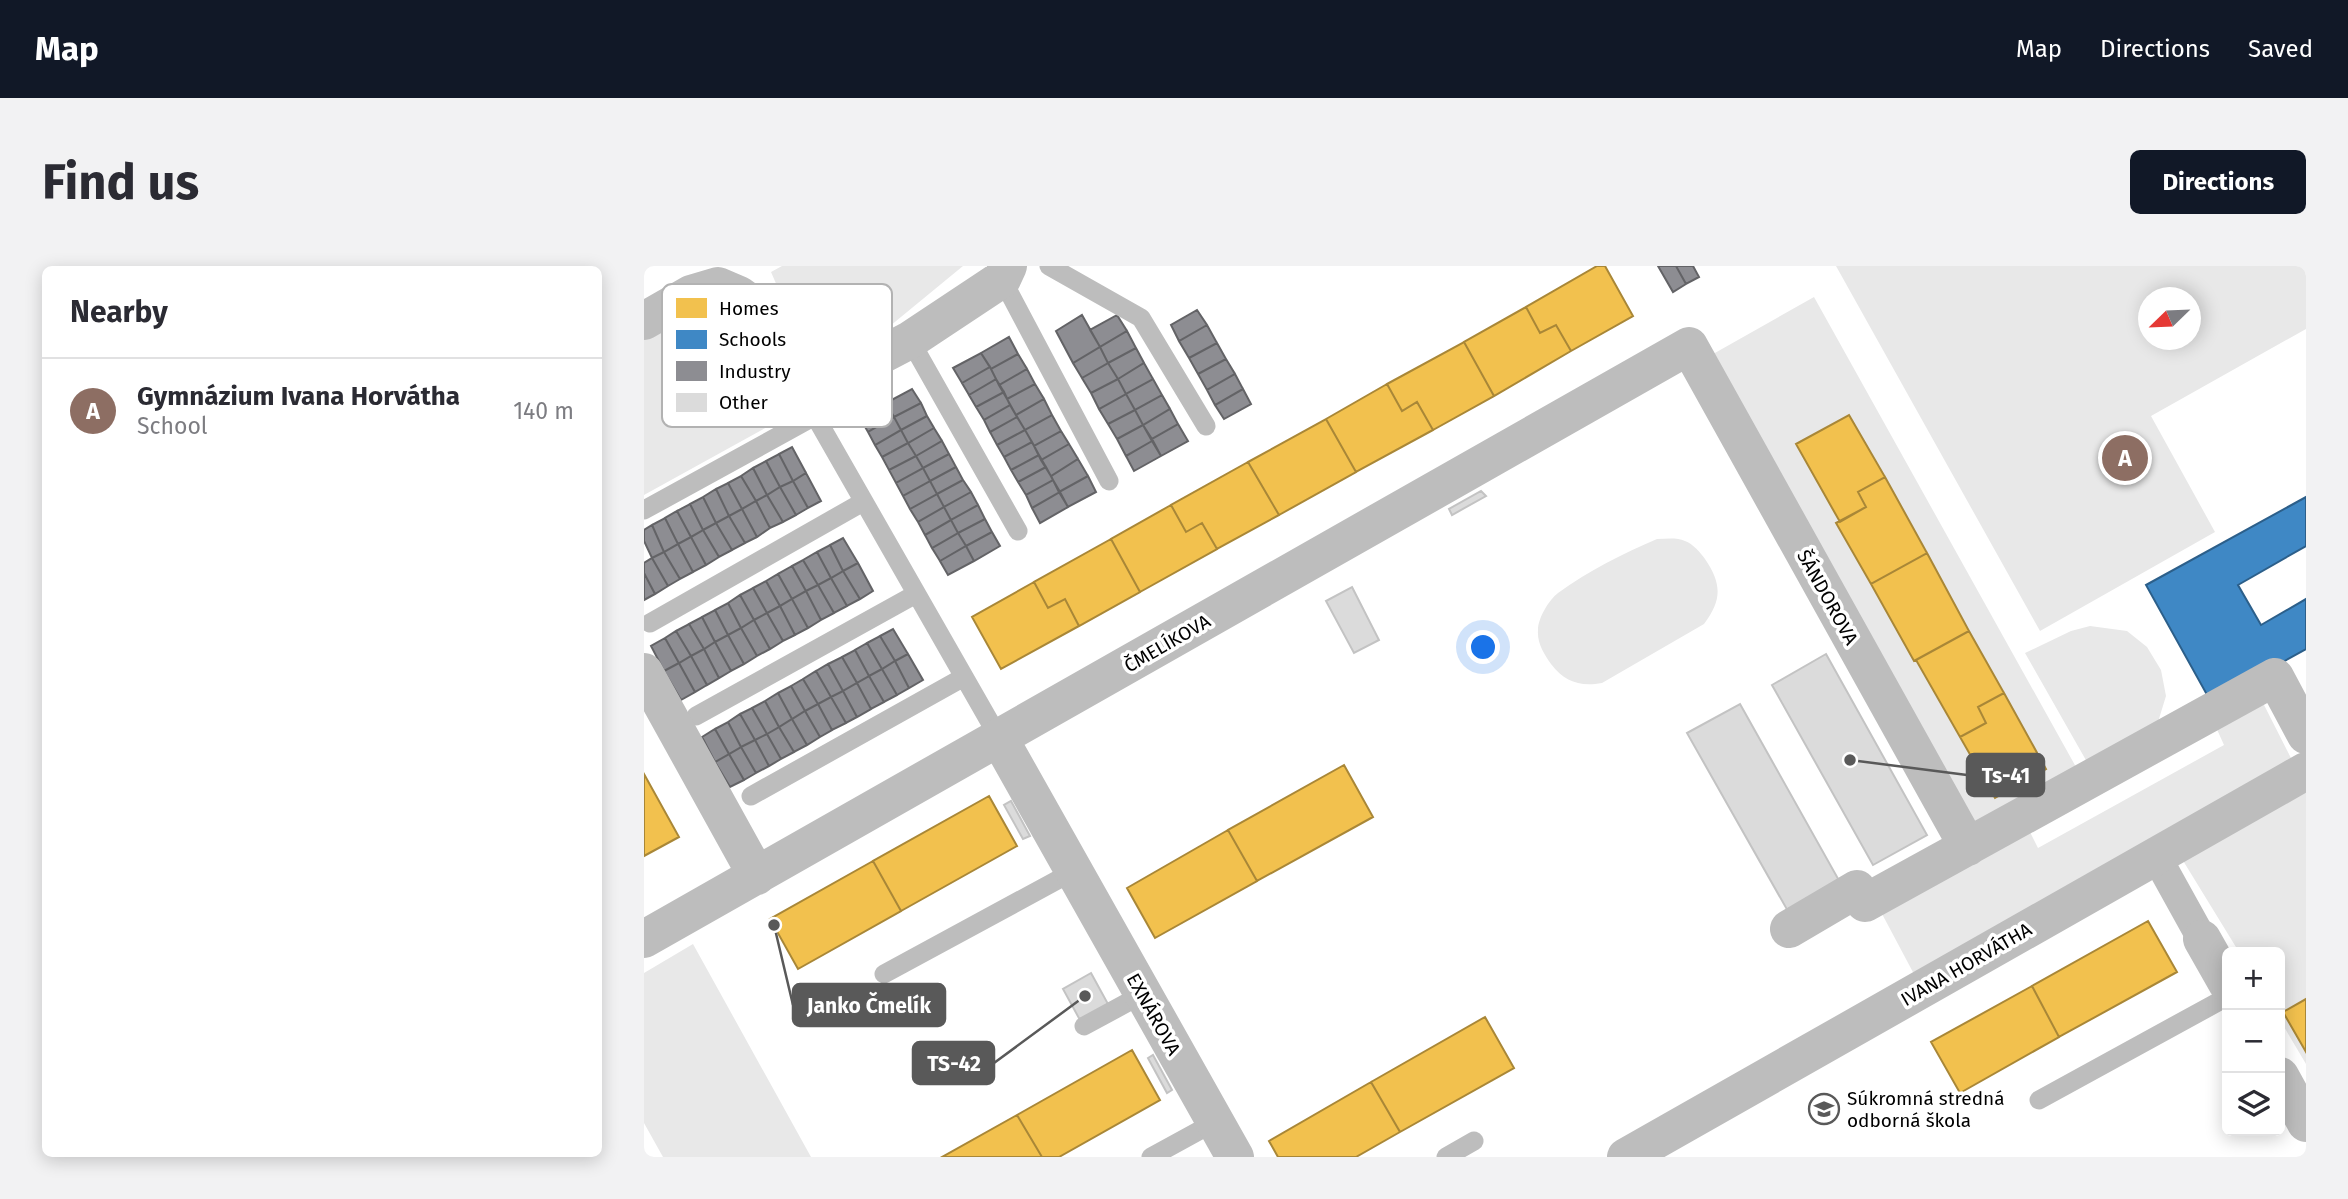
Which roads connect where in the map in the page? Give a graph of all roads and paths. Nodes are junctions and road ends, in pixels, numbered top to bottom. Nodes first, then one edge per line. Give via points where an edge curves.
1 (1049, 266) edge
2 (1005, 273) edge
3 (662, 311) edge
4 (644, 321) edge
5 (910, 340) junction
6 (1689, 346) joint
7 (892, 349) edge
8 (1206, 426) dead end
9 (795, 427) edge
10 (821, 427) edge
11 (1110, 481) dead end
12 (863, 502) junction
13 (644, 510) edge
14 (1018, 531) dead end
15 (916, 594) junction
16 (650, 623) dead end
17 (644, 672) edge
18 (964, 677) junction
19 (696, 716) dead end
20 (2306, 735) edge
21 (999, 738) junction
22 (2306, 771) edge
23 (751, 796) dead end
24 (1968, 847) junction
25 (2157, 856) junction
26 (1074, 871) junction
27 (757, 876) junction
28 (1789, 929) dead end
29 (2203, 939) joint
30 (644, 940) edge
31 (884, 974) dead end
32 (2222, 974) edge
33 (1143, 994) junction
34 (2222, 1000) edge
35 (1084, 1026) dead end
36 (2285, 1084) edge
37 (2039, 1100) dead end
38 (2305, 1117) edge
39 (1215, 1122) junction
40 (1474, 1141) dead end
41 (1151, 1157) edge
42 (1235, 1157) edge
43 (1446, 1157) edge
44 (1626, 1157) edge

1 - 8 lane via 1141,318
2 - 5 street
2 - 11 lane
3 - 4 street
5 - 7 street
5 - 14 lane
6 - 21 street, ČMELÍKOVA
6 - 24 street, ŠÁNDOROVA
9 - 13 lane
10 - 12 lane
12 - 15 lane
12 - 16 lane
15 - 18 lane
15 - 19 lane
17 - 27 street
18 - 21 lane
18 - 23 lane
20 - 24 street via 2274,677
21 - 26 street, EXNÁROVA
21 - 27 street, ČMELÍKOVA
22 - 25 street, IVANA HORVÁTHA
24 - 28 street via 1865,904 1857,889
25 - 29 street
25 - 44 street, IVANA HORVÁTHA
26 - 31 lane
26 - 33 street, EXNÁROVA
27 - 30 street, ČMELÍKOVA
29 - 32 street
33 - 35 lane
33 - 39 street, EXNÁROVA
34 - 37 lane
36 - 38 street
39 - 41 lane
39 - 42 street, EXNÁROVA
40 - 43 lane

